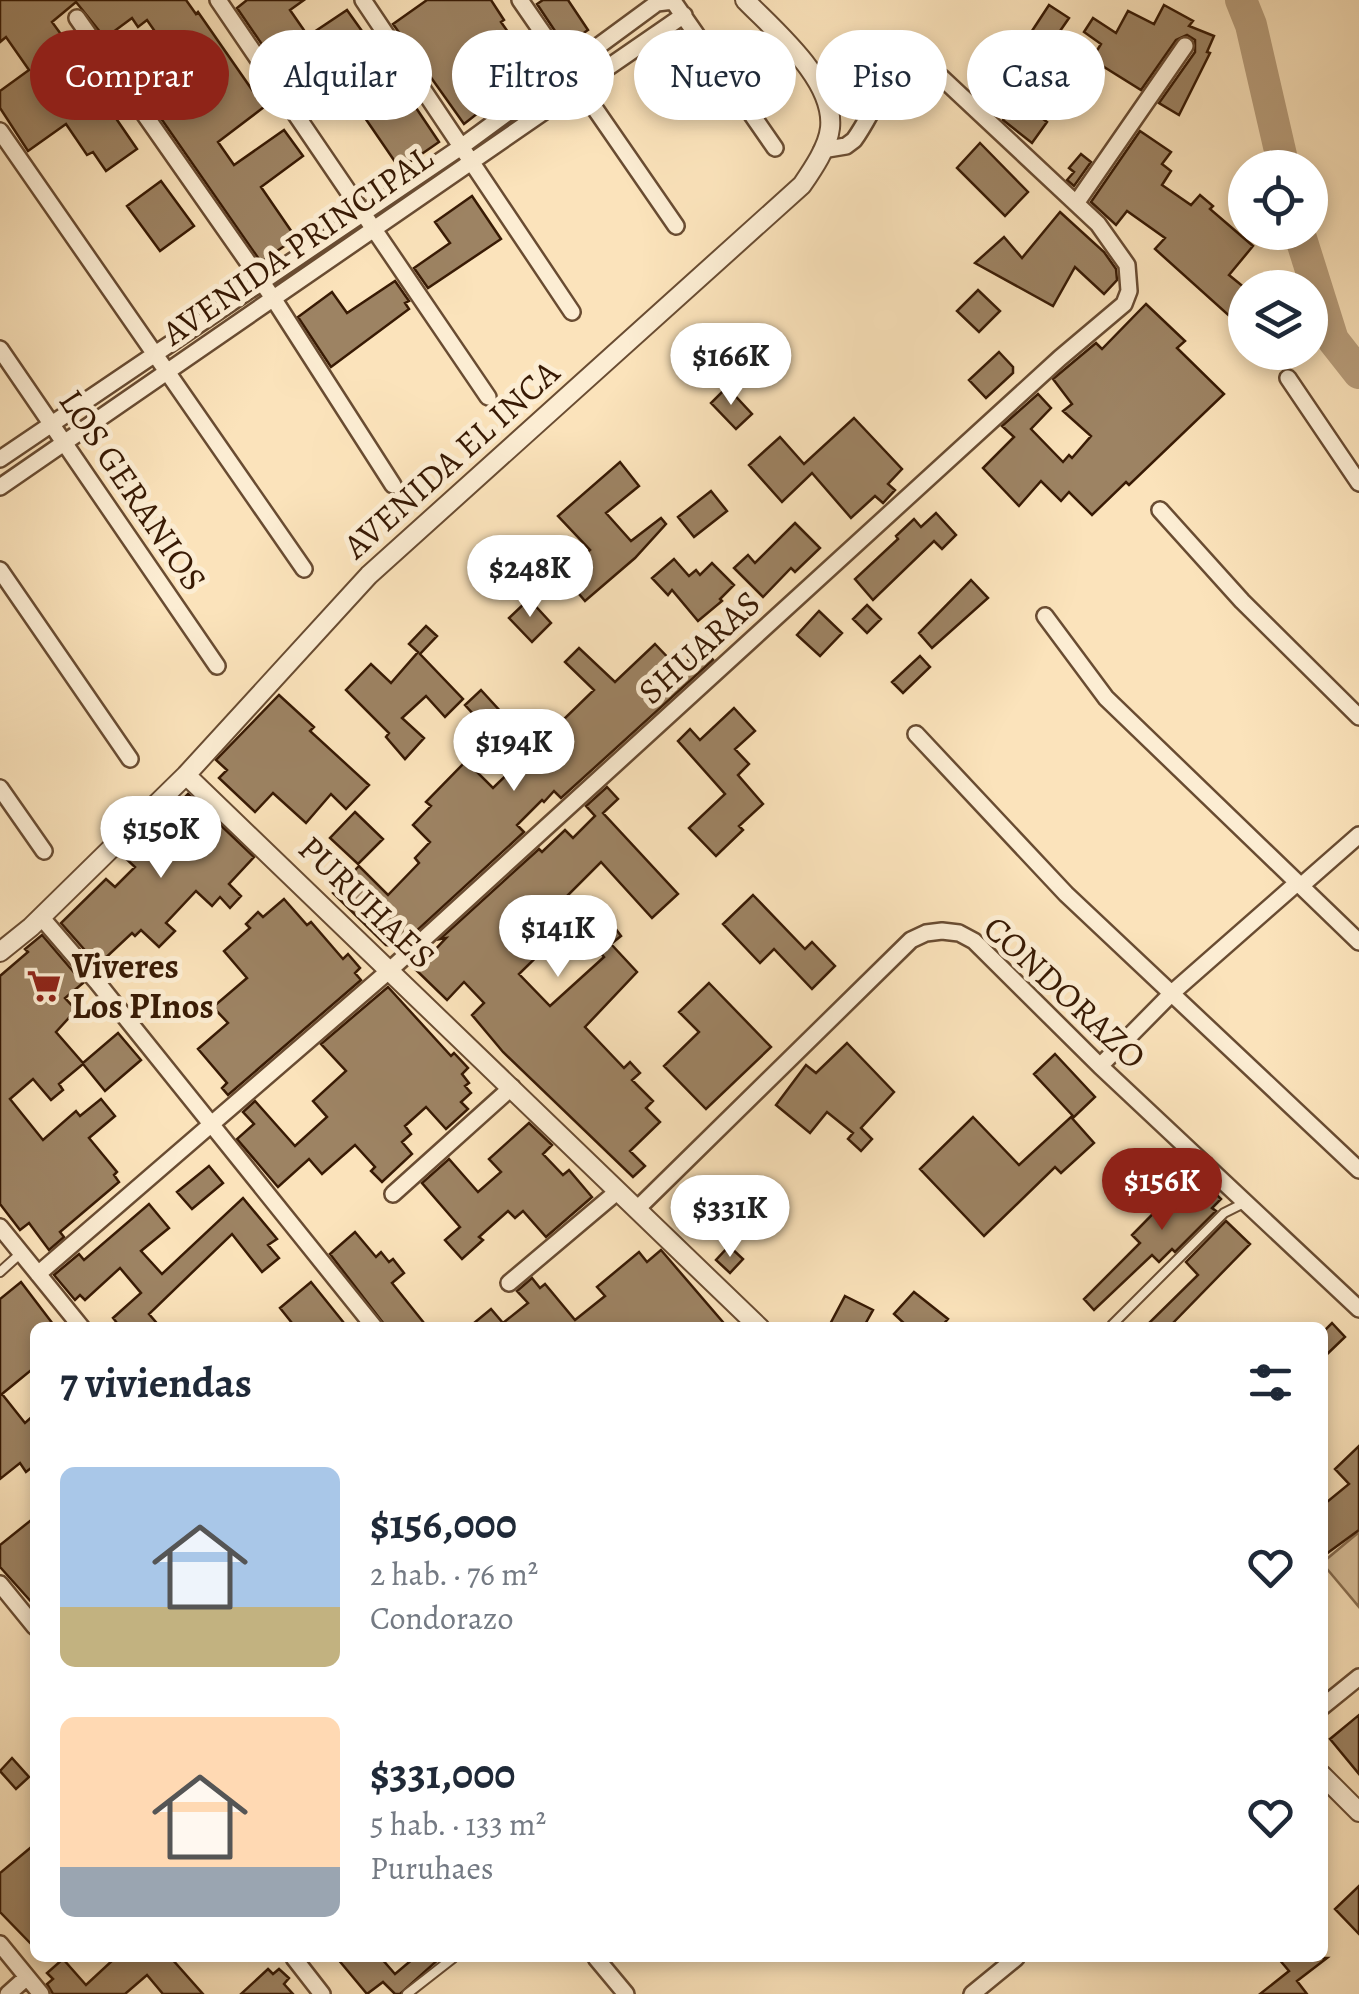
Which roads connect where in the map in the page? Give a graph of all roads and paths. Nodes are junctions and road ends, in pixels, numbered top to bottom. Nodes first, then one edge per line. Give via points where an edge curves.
1 (218, 0) edge
2 (363, 0) edge
3 (520, 0) edge
4 (745, 0) edge
5 (684, 15) junction
6 (77, 18) dead end
7 (541, 30) edge
8 (614, 36) edge
9 (1185, 46) dead end
10 (614, 63) edge
11 (499, 120) edge
12 (531, 120) edge
13 (603, 120) edge
14 (0, 131) edge
15 (461, 147) junction
16 (776, 148) dead end
17 (822, 150) junction
18 (471, 162) junction
19 (1076, 202) junction
20 (363, 213) junction
21 (676, 226) dead end
22 (374, 229) junction
23 (262, 282) junction
24 (273, 298) junction
25 (572, 312) dead end
26 (0, 349) edge
27 (155, 354) junction
28 (167, 372) junction
29 (1288, 378) dead end
30 (488, 397) dead end
31 (52, 424) junction
32 (64, 443) junction
33 (0, 459) edge
34 (1359, 483) edge
35 (393, 485) dead end
36 (0, 487) edge
37 (1160, 510) dead end
38 (304, 569) dead end
39 (0, 570) edge
40 (1045, 616) dead end
41 (218, 666) dead end
42 (1359, 717) edge
43 (916, 734) dead end
44 (130, 758) dead end
45 (186, 775) junction
46 (0, 788) edge
47 (1359, 835) edge
48 (44, 852) dead end
49 (1298, 883) junction
50 (41, 917) junction
51 (1359, 942) edge
52 (0, 952) edge
53 (391, 969) junction
54 (1173, 992) junction
55 (1100, 1066) junction
56 (512, 1087) junction
57 (212, 1126) junction
58 (1359, 1170) edge
59 (618, 1191) junction
60 (393, 1194) dead end
61 (1246, 1202) junction
62 (638, 1210) junction
63 (0, 1227) edge
64 (21, 1253) junction
65 (0, 1272) edge
66 (38, 1274) junction
67 (510, 1283) dead end
68 (1359, 1308) edge
69 (77, 1322) edge
70 (370, 1322) edge
71 (754, 1322) edge
72 (1115, 1322) edge
73 (0, 1584) edge
74 (30, 1621) edge
75 (1359, 1677) edge
76 (1328, 1702) edge
77 (1328, 1781) edge
78 (1359, 1812) edge
79 (0, 1944) edge
80 (297, 1962) edge
81 (448, 1962) edge
82 (599, 1962) edge
83 (1011, 1962) edge
84 (27, 1977) junction
85 (8, 1994) edge
86 (41, 1994) edge
87 (322, 1994) edge
88 (407, 1994) edge
89 (626, 1994) edge
90 (972, 1994) edge

1 - 20 street
2 - 15 street
3 - 7 street
4 - 17 street, AVENIDA EL INCA via 809,66 830,128
5 - 8 street, AVENIDA PRINCIPAL via 673,1 658,3
5 - 10 street, AVENIDA PRINCIPAL
5 - 16 street
6 - 23 street
9 - 19 street
11 - 15 street, AVENIDA PRINCIPAL
12 - 18 street, AVENIDA PRINCIPAL
13 - 21 street
14 - 27 street
15 - 18 street
15 - 20 street, AVENIDA PRINCIPAL
17 - 19 street, SHUARAS via 854,140 897,74 926,69
17 - 45 street, AVENIDA EL INCA via 802,184 369,575
18 - 22 street, AVENIDA PRINCIPAL
18 - 25 street
19 - 53 street, SHUARAS via 1127,265 1130,291 1116,314
20 - 22 street
20 - 23 street, AVENIDA PRINCIPAL
22 - 24 street, AVENIDA PRINCIPAL
22 - 30 street
23 - 24 street
23 - 27 street, AVENIDA PRINCIPAL
24 - 28 street, AVENIDA PRINCIPAL
24 - 35 street
26 - 31 street, LOS GERANIOS
27 - 28 street
27 - 31 street, AVENIDA PRINCIPAL
28 - 32 street, AVENIDA PRINCIPAL
28 - 38 street
29 - 34 street
31 - 32 street, LOS GERANIOS
31 - 33 street, AVENIDA PRINCIPAL
32 - 36 street, AVENIDA PRINCIPAL
32 - 41 street, LOS GERANIOS
37 - 42 street
39 - 44 street
40 - 49 street via 1106,698
43 - 54 street via 1066,894
45 - 50 street, AVENIDA EL INCA
45 - 53 street, PURUHAES
46 - 48 street
47 - 49 street
49 - 51 street
49 - 54 street
50 - 52 street, AVENIDA EL INCA
50 - 57 street
53 - 56 street, PURUHAES
53 - 57 street, SHUARAS
54 - 55 street
54 - 58 street
55 - 61 street, CONDORAZO
55 - 62 street, CONDORAZO via 974,941 942,930 926,933 911,940
56 - 59 street, PURUHAES
56 - 60 street
57 - 66 street, SHUARAS
57 - 70 street
59 - 62 street, PURUHAES
59 - 67 street
61 - 68 street, CONDORAZO
61 - 72 lane via 1224,1213
62 - 71 street, PURUHAES
63 - 64 street
64 - 65 lane
64 - 66 street
66 - 69 street
73 - 74 street
75 - 76 street
77 - 78 street
79 - 84 street
80 - 87 street
81 - 88 lane
82 - 89 street
83 - 90 street
84 - 85 street
84 - 86 street

